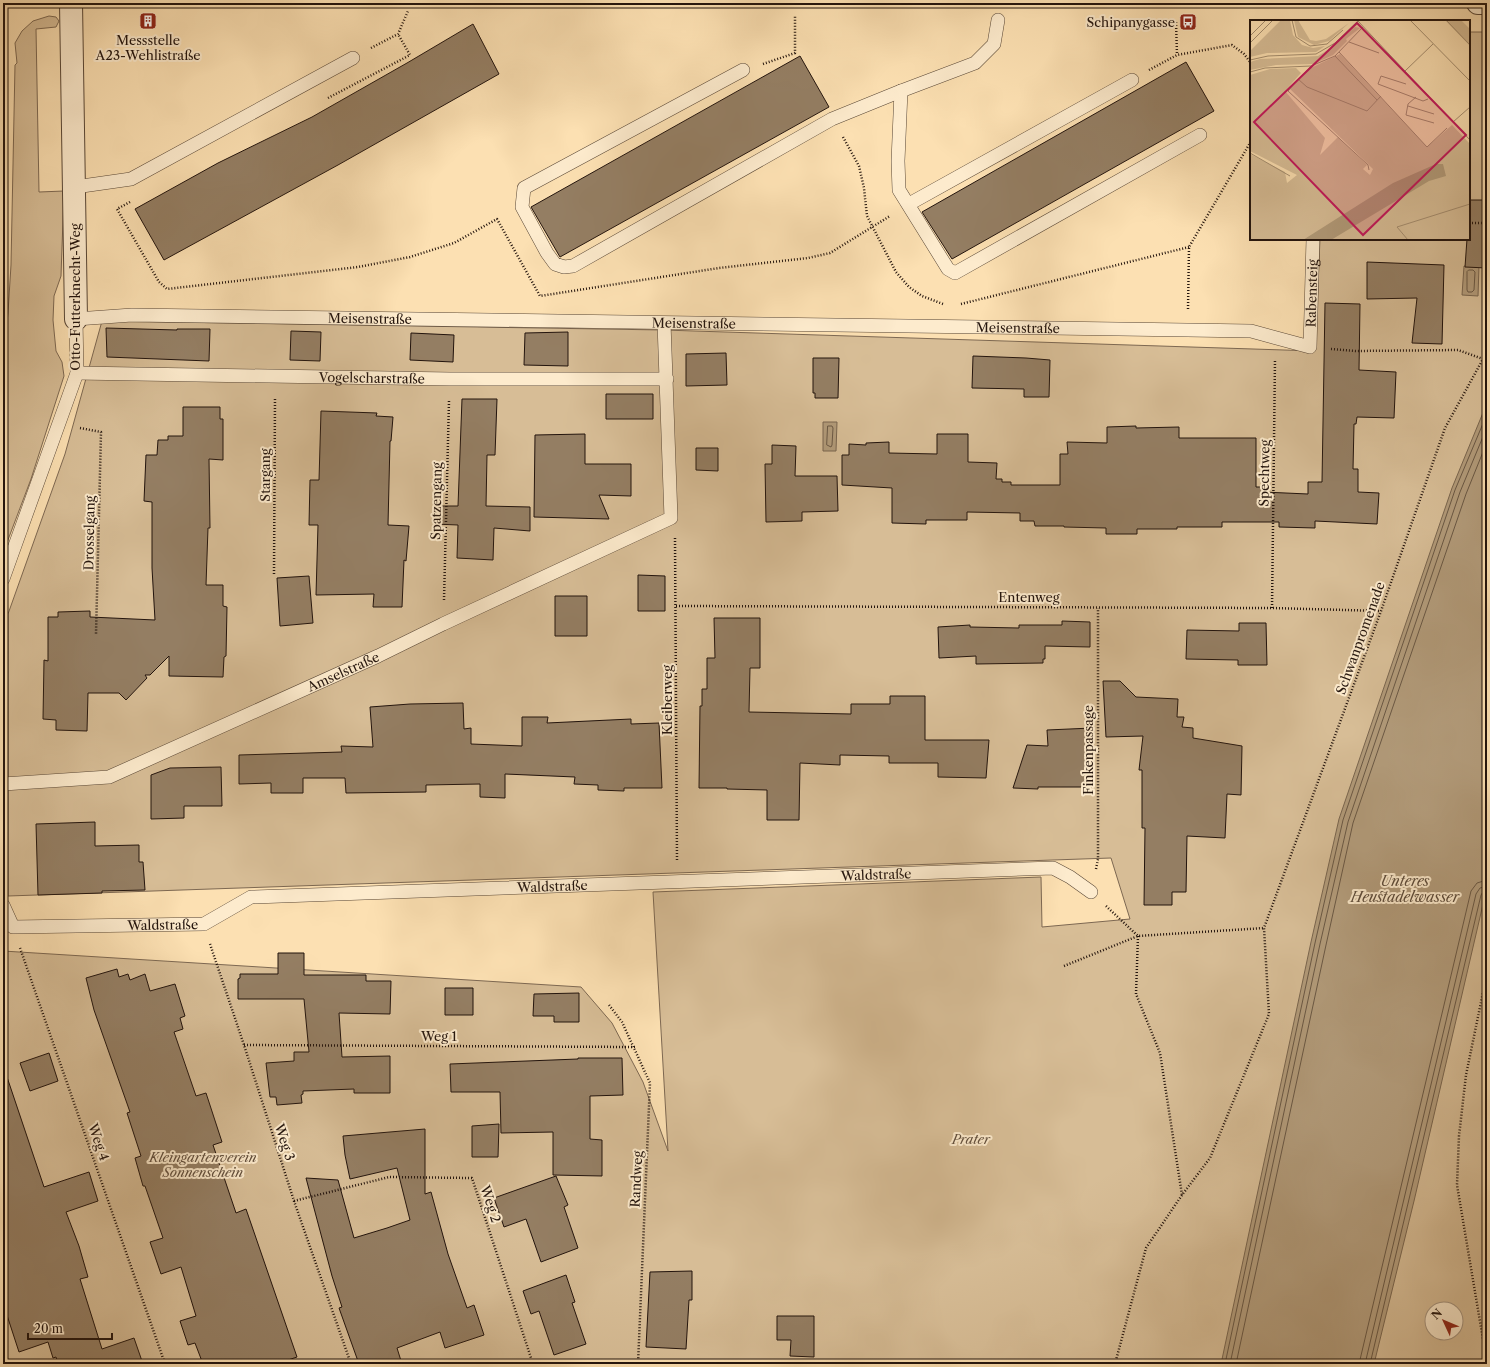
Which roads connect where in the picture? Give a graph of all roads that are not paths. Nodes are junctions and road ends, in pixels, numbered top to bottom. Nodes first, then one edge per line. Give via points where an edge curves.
1 (71, 3) edge
2 (1478, 3) edge
3 (1487, 3) edge
4 (998, 20) dead end
5 (353, 58) road end
6 (743, 70) road end
7 (1132, 80) road end
8 (901, 91) junction
9 (1200, 135) dead end
10 (75, 186) junction
11 (909, 204) junction
12 (1312, 240) edge
13 (76, 319) junction
14 (664, 323) junction
15 (1310, 347) joint
16 (77, 374) junction
17 (666, 379) junction
18 (3, 579) edge
19 (3, 784) edge
20 (1091, 892) road end
21 (3, 905) edge

1 - 10 street, Otto-Futterknecht-Weg
2 - 3 street
4 - 8 lane via 994,44 975,63
5 - 10 lane via 131,178
6 - 8 lane via 524,188 522,207 555,264 573,266 832,119
7 - 11 lane
8 - 11 lane via 899,190
9 - 11 lane via 955,273 948,269
10 - 13 street, Otto-Futterknecht-Weg
12 - 15 lane, Rabensteig
13 - 14 lane, Meisenstraße via 132,316
13 - 16 lane, Otto-Futterknecht-Weg
14 - 15 lane, Meisenstraße via 1251,331
14 - 17 lane
16 - 17 lane, Vogelscharstraße
16 - 18 lane, Otto-Futterknecht-Weg
17 - 19 lane, Amselstraße via 671,518 378,656 109,777
20 - 21 lane, Waldstraße via 1053,868 251,897 204,924 13,927

